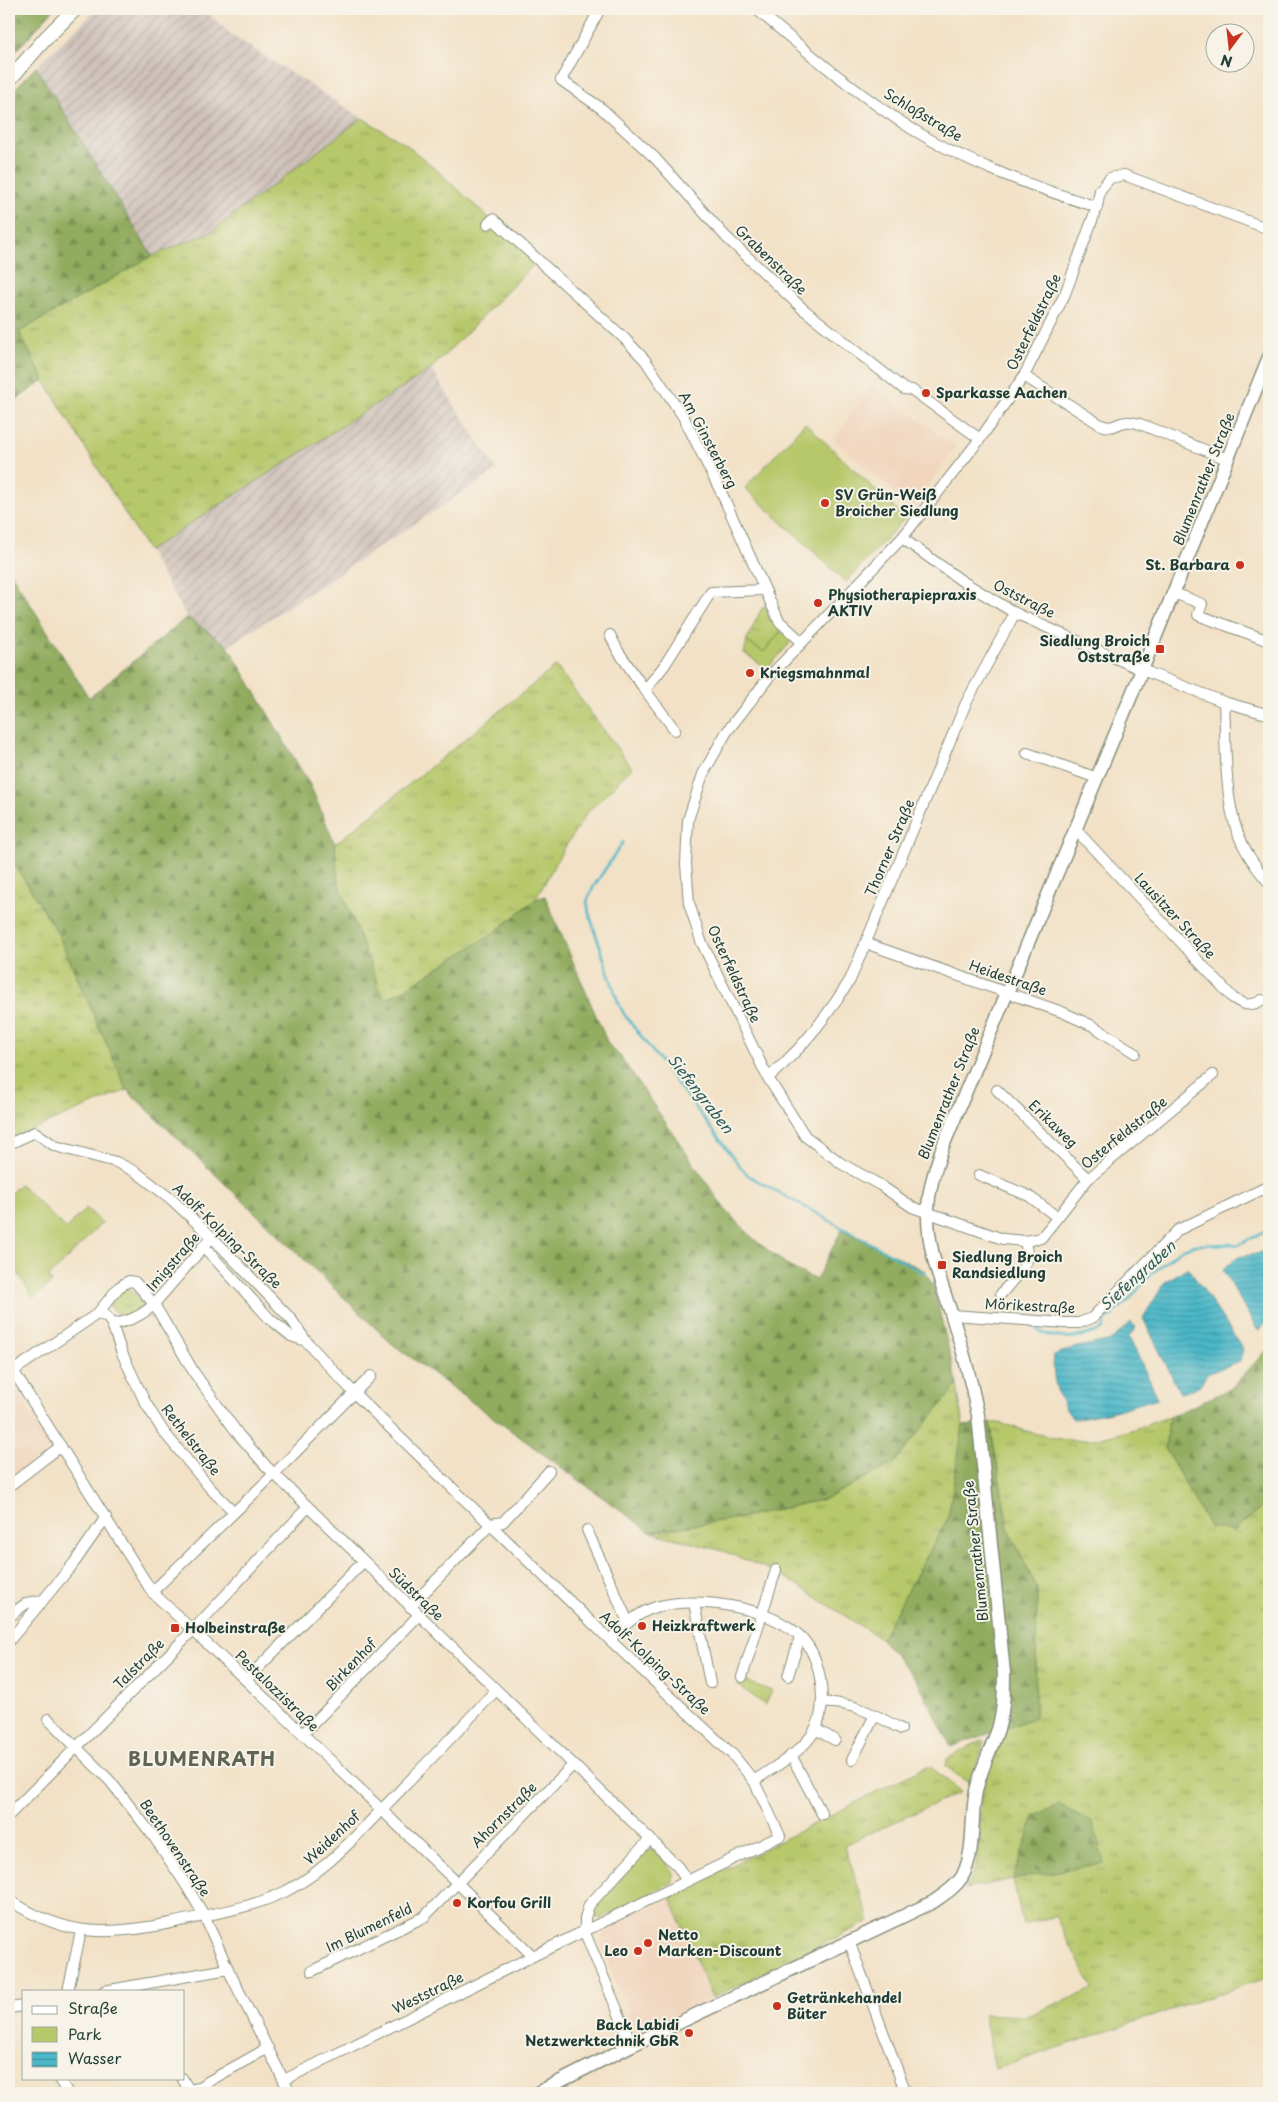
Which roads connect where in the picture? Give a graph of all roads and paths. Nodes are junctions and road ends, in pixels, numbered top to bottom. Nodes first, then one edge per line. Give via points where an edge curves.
1 (75, 9) edge
2 (600, 9) edge
3 (756, 9) edge
4 (9, 80) edge
5 (1097, 207) junction
6 (488, 224) dead end
7 (1269, 229) edge
8 (1269, 357) edge
9 (1024, 376) junction
10 (980, 439) junction
11 (1227, 460) junction
12 (902, 538) junction
13 (764, 590) junction
14 (1174, 592) junction
15 (1015, 613) junction
16 (610, 635) dead end
17 (1269, 640) edge
18 (802, 642) junction
19 (1142, 670) junction
20 (645, 690) junction
21 (1224, 702) junction
22 (1269, 713) edge
23 (675, 730) dead end
24 (1027, 753) dead end
25 (1097, 778) junction
26 (1075, 829) junction
27 (1269, 883) edge
28 (865, 943) junction
29 (1006, 992) junction
30 (1262, 1000) dead end
31 (1135, 1052) dead end
32 (1213, 1075) dead end
33 (768, 1078) junction
34 (998, 1090) dead end
35 (9, 1144) edge
36 (980, 1176) dead end
37 (1088, 1179) junction
38 (1269, 1186) edge
39 (928, 1213) junction
40 (1057, 1217) junction
41 (212, 1237) junction
42 (1025, 1241) junction
43 (203, 1246) junction
44 (1001, 1294) dead end
45 (154, 1304) junction
46 (97, 1314) junction
47 (952, 1315) junction
48 (112, 1324) junction
49 (306, 1341) junction
50 (11, 1368) edge
51 (371, 1376) dead end
52 (355, 1394) junction
53 (61, 1446) junction
54 (549, 1471) dead end
55 (274, 1474) junction
56 (9, 1486) edge
57 (308, 1507) junction
58 (234, 1512) junction
59 (106, 1517) junction
60 (491, 1524) junction
61 (587, 1530) dead end
62 (363, 1562) junction
63 (776, 1570) dead end
64 (152, 1592) junction
65 (41, 1603) junction
66 (694, 1603) junction
67 (410, 1606) junction
68 (419, 1615) junction
69 (761, 1615) junction
70 (9, 1617) edge
71 (628, 1622) junction
72 (193, 1630) junction
73 (800, 1637) junction
74 (610, 1640) junction
75 (9, 1641) edge
76 (788, 1676) dead end
77 (742, 1677) dead end
78 (246, 1680) junction
79 (710, 1683) dead end
80 (496, 1690) junction
81 (822, 1703) junction
82 (874, 1715) junction
83 (48, 1719) dead end
84 (815, 1729) junction
85 (901, 1729) dead end
86 (303, 1734) junction
87 (836, 1740) dead end
88 (76, 1746) junction
89 (791, 1755) junction
90 (852, 1760) dead end
91 (573, 1765) junction
92 (754, 1781) junction
93 (381, 1810) junction
94 (822, 1814) dead end
95 (9, 1815) edge
96 (780, 1836) joint
97 (650, 1840) junction
98 (687, 1881) junction
99 (456, 1884) junction
100 (9, 1900) edge
101 (204, 1916) junction
102 (81, 1931) junction
103 (585, 1933) junction
104 (849, 1942) junction
105 (533, 1956) junction
106 (228, 1969) junction
107 (312, 1971) dead end
108 (68, 1990) edge
109 (110, 1990) edge
110 (22, 2006) edge
111 (9, 2008) edge
112 (632, 2045) junction
113 (268, 2048) junction
114 (59, 2080) edge
115 (183, 2080) edge
116 (284, 2080) junction
117 (191, 2092) edge
118 (544, 2092) edge
119 (68, 2093) edge
120 (290, 2093) edge
121 (906, 2093) edge

1 - 4 main road
2 - 10 street, Grabenstraße via 561,80 602,109 655,158 726,237 802,309 904,390 912,390
3 - 5 street, Schloßstraße via 819,62 913,129 987,167 1040,189
5 - 7 street, Osterfeldstraße via 1100,190 1110,178 1124,175
5 - 9 street, Osterfeldstraße via 1065,294
6 - 13 street, Am Ginsterberg via 493,219 645,360 684,418
8 - 11 street, Blumenrather Straße
9 - 10 street, Osterfeldstraße
9 - 11 street via 1100,425 1140,424
10 - 12 street, Osterfeldstraße
11 - 14 street, Blumenrather Straße
12 - 15 street, Oststraße via 962,581
12 - 18 street, Osterfeldstraße
13 - 18 street, Am Ginsterberg via 779,621
13 - 20 street via 711,592
14 - 17 street via 1202,604 1198,615
14 - 19 street, Blumenrather Straße
15 - 19 street, Oststraße
15 - 28 street, Thorner Straße via 966,703
16 - 20 street
18 - 33 street, Osterfeldstraße via 769,677 726,733 703,774 688,820 686,864 689,903 702,941
19 - 21 street, Oststraße
19 - 25 street, Blumenrather Straße
20 - 23 street
21 - 22 street, Oststraße
21 - 27 street via 1229,792 1237,831 1254,864
24 - 25 street
25 - 26 street, Blumenrather Straße
26 - 29 street, Blumenrather Straße
26 - 30 street, Lausitzer Straße via 1234,998 1251,1005
28 - 29 street, Heidestraße
28 - 33 street, Thorner Straße via 850,980 834,1006 792,1057
29 - 31 street, Heidestraße via 1093,1026
29 - 39 street, Blumenrather Straße via 943,1146 934,1172
32 - 37 street, Osterfeldstraße
33 - 39 street, Osterfeldstraße via 805,1136 842,1164 912,1207
34 - 37 street, Erikaweg
35 - 41 street, Adolf-Kolping-Straße via 35,1132 55,1146 116,1162 136,1172 171,1199
36 - 40 street via 1030,1196
37 - 40 street, Osterfeldstraße
38 - 47 street, Mörikestraße via 1178,1230 1092,1318 1079,1323 1065,1323
39 - 42 street, Osterfeldstraße via 1003,1239
39 - 47 street, Blumenrather Straße via 933,1258
40 - 42 street, Osterfeldstraße via 1041,1238
41 - 43 street, Imigstraße
41 - 49 street, Adolf-Kolping-Straße via 291,1319
42 - 44 street via 1028,1258
43 - 45 street, Imigstraße
43 - 49 street, Adolf-Kolping-Straße via 269,1318 290,1336
45 - 46 street, Imigstraße via 135,1282 129,1281 119,1287
45 - 48 street, Imigstraße via 137,1317
45 - 55 street, Südstraße via 200,1382 238,1434
46 - 48 street via 106,1316
46 - 50 street, Imigstraße
47 - 104 street, Blumenrather Straße via 970,1374 978,1415 1004,1673 1003,1708 978,1783 970,1855 961,1878 951,1890 933,1902
48 - 58 street, Rethelstraße via 121,1352 163,1431
49 - 52 street, Adolf-Kolping-Straße
50 - 53 street, Pestalozzistraße
51 - 52 street
52 - 55 street
52 - 60 street, Adolf-Kolping-Straße
53 - 56 street
53 - 59 street, Pestalozzistraße
54 - 60 street via 503,1522
55 - 57 street, Südstraße
55 - 58 street
57 - 62 street, Südstraße
57 - 72 street, Talstraße
58 - 64 street
59 - 64 street, Pestalozzistraße
59 - 65 street
60 - 67 street
60 - 74 street, Adolf-Kolping-Straße
61 - 71 street
62 - 67 street, Südstraße
62 - 78 street
63 - 69 street
64 - 72 street, Pestalozzistraße
65 - 70 street via 29,1602
65 - 75 street
66 - 69 street via 725,1605
66 - 71 street via 656,1607
66 - 79 street
67 - 68 street, Südstraße
68 - 80 street, Südstraße
68 - 86 street, Birkenhof
69 - 73 street
69 - 77 street
71 - 74 street
72 - 78 street, Pestalozzistraße
72 - 88 street, Talstraße
73 - 76 street
73 - 81 street via 814,1656
74 - 92 street, Adolf-Kolping-Straße via 733,1755
78 - 86 street, Pestalozzistraße
80 - 91 street, Südstraße
80 - 93 street, Weidenhof
81 - 82 street via 859,1708
81 - 84 street
82 - 85 street
82 - 90 street
83 - 88 street, Beethovenstraße
84 - 87 street
84 - 89 street via 800,1749
86 - 93 street, Pestalozzistraße
88 - 95 street, Talstraße
88 - 101 street, Beethovenstraße via 110,1781 154,1837
89 - 92 street
89 - 94 street
91 - 97 street, Südstraße
91 - 99 street, Ahornstraße
92 - 96 street, Adolf-Kolping-Straße
93 - 99 street, Pestalozzistraße
93 - 101 street, Weidenhof via 326,1865 304,1881 275,1897
96 - 98 street, Weststraße
97 - 98 street, Südstraße via 678,1867
97 - 103 street via 589,1905 584,1918
98 - 103 street, Weststraße
99 - 105 street, Pestalozzistraße
99 - 107 street, Im Blumenfeld via 419,1920
100 - 102 street, Weidenhof via 41,1919
101 - 102 street, Weidenhof via 132,1931
101 - 106 street, Beethovenstraße
102 - 108 street
103 - 105 street, Weststraße
103 - 112 street
104 - 112 street, Blumenrather Straße
104 - 121 street
105 - 116 street, Weststraße
106 - 109 street
106 - 113 street, Beethovenstraße
110 - 111 street
112 - 118 street, Blumenrather Straße
113 - 116 street, Beethovenstraße
113 - 117 street
114 - 119 street
115 - 117 street
116 - 120 street, Beethovenstraße

